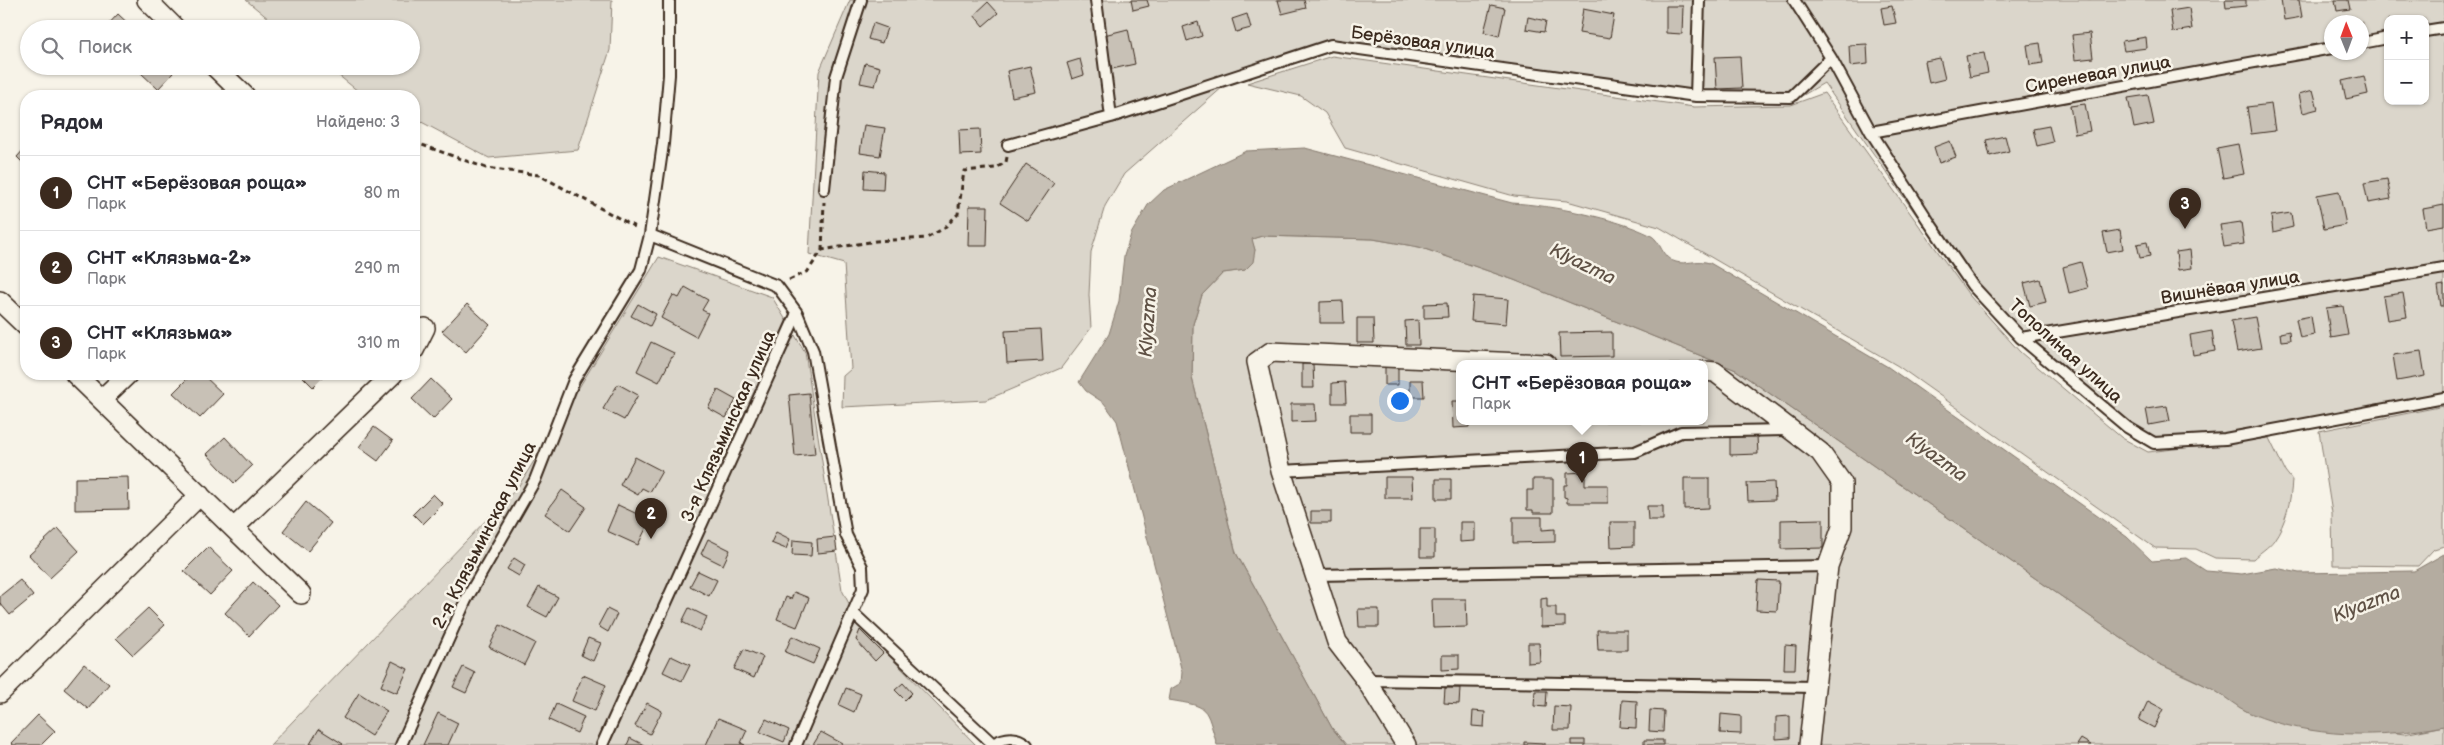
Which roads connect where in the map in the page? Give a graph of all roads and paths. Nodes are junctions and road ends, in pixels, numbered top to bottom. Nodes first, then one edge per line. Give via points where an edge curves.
1 (147, 0) edge
2 (669, 0) edge
3 (860, 0) edge
4 (1096, 0) edge
5 (1699, 0) edge
6 (1794, 0) edge
7 (167, 20) edge
8 (2444, 28) edge
9 (2429, 30) edge
10 (2384, 39) edge
11 (2369, 42) edge
12 (2324, 49) edge
13 (1831, 58) junction
14 (223, 75) edge
15 (239, 90) edge
16 (1696, 96) junction
17 (1110, 117) junction
18 (1871, 132) junction
19 (420, 144) edge
20 (1008, 145) joint
21 (824, 189) joint
22 (650, 235) junction
23 (822, 250) junction
24 (2444, 268) edge
25 (777, 286) junction
26 (0, 300) edge
27 (797, 313) junction
28 (20, 320) edge
29 (425, 328) dead end
30 (420, 338) edge
31 (2021, 338) junction
32 (1456, 360) edge
33 (1708, 371) edge
34 (81, 380) edge
35 (122, 380) edge
36 (387, 380) edge
37 (2444, 398) edge
38 (102, 399) junction
39 (1792, 430) junction
40 (1281, 471) junction
41 (200, 495) junction
42 (234, 528) junction
43 (1828, 566) junction
44 (1315, 575) junction
45 (301, 594) dead end
46 (853, 613) junction
47 (1366, 680) junction
48 (1815, 687) junction
49 (0, 694) edge
50 (401, 745) edge
51 (602, 745) edge
52 (796, 745) edge
53 (993, 745) edge
54 (1027, 745) edge
55 (1406, 745) edge
56 (1809, 745) edge

1 - 7 street
2 - 22 lane, 2-я Клязьминская улица via 670,76
3 - 21 lane via 836,77
4 - 17 lane
5 - 16 lane
6 - 13 lane, Тополиная улица
8 - 9 lane
10 - 11 lane
12 - 18 lane, Сиреневая улица
13 - 16 lane, Берёзовая улица via 1791,97
13 - 18 lane, Тополиная улица
14 - 15 street
16 - 17 lane, Берёзовая улица via 1332,45
17 - 20 lane, Берёзовая улица
18 - 31 lane, Тополиная улица via 1972,285
19 - 22 path via 486,168 540,175
20 - 23 path via 1006,162 996,168 964,171 958,214 927,238 876,241
21 - 23 path
22 - 25 lane
22 - 50 lane, 2-я Клязьминская улица via 641,270 574,380 535,480 466,600
23 - 25 path via 808,271
24 - 31 lane, Вишнёвая улица
25 - 27 lane
26 - 28 street
27 - 46 lane via 813,351 846,535 862,567 863,590
27 - 51 lane, 3-я Клязьминская улица
29 - 30 street
31 - 37 lane, Тополиная улица via 2127,427 2154,443 2225,438
32 - 40 street via 1271,352 1257,362
33 - 39 street via 1716,372
34 - 38 street
35 - 38 street
36 - 42 street
38 - 41 street
39 - 40 lane via 1681,432 1635,452
39 - 43 street via 1820,452 1842,483 1842,527
40 - 44 street
41 - 42 street
41 - 49 street
42 - 45 street
43 - 44 lane
43 - 48 street
44 - 47 street via 1338,642
46 - 52 lane
46 - 53 lane
47 - 48 lane
47 - 55 street
48 - 56 street
53 - 54 lane via 1004,737 1021,739

